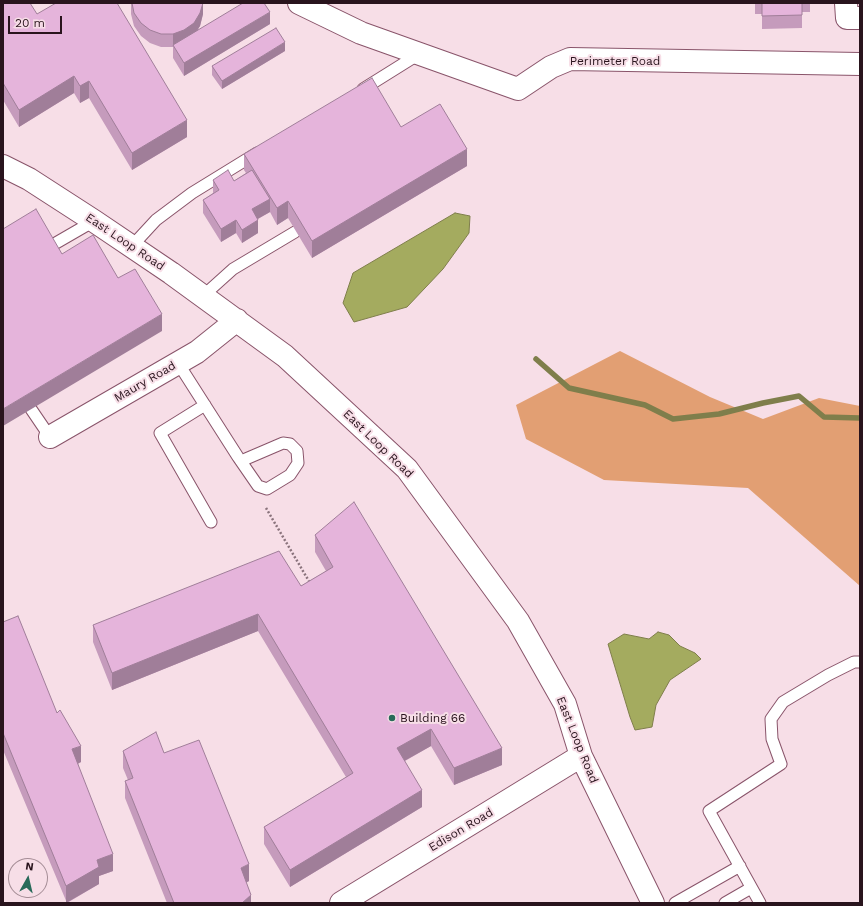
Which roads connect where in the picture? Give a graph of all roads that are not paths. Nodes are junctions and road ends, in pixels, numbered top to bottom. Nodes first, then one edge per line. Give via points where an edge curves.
1 (299, 3) edge
2 (846, 3) edge
3 (860, 18) edge
4 (419, 54) junction
5 (860, 64) edge
6 (352, 95) edge
7 (265, 148) edge
8 (3, 166) edge
9 (94, 221) junction
10 (295, 232) edge
11 (132, 246) junction
12 (49, 247) edge
13 (203, 296) junction
14 (237, 320) junction
15 (178, 363) junction
16 (206, 405) junction
17 (31, 409) edge
18 (50, 437) joint
19 (241, 461) junction
20 (212, 522) dead end
21 (860, 662) edge
22 (581, 756) junction
23 (740, 866) junction
24 (751, 888) junction
25 (341, 903) edge
26 (653, 903) edge
27 (675, 903) edge
28 (725, 903) edge
29 (760, 903) edge

1 - 4 street, Perimeter Road via 361,33
2 - 3 street via 847,18
4 - 5 street, Perimeter Road via 518,89 551,67 570,59
4 - 6 lane
7 - 11 lane via 192,193 156,220
8 - 9 street, East Loop Road via 29,178
9 - 11 street, East Loop Road
9 - 12 lane
10 - 13 lane via 233,269
11 - 13 street, East Loop Road
13 - 14 street, East Loop Road
14 - 15 street, Maury Road via 197,352
14 - 22 street, East Loop Road via 285,356 407,469 518,621 565,704
15 - 16 lane
15 - 18 street, Maury Road
16 - 19 lane
16 - 20 lane via 160,433
17 - 18 lane
19 - 19 lane via 258,486 267,489 290,475 298,464 297,451 290,444 283,443
21 - 23 lane via 854,662 828,675 783,702 771,719 772,738 781,764 709,811
22 - 25 street, Edison Road
22 - 26 street, East Loop Road
23 - 24 lane
23 - 27 lane
24 - 28 lane
24 - 29 lane

